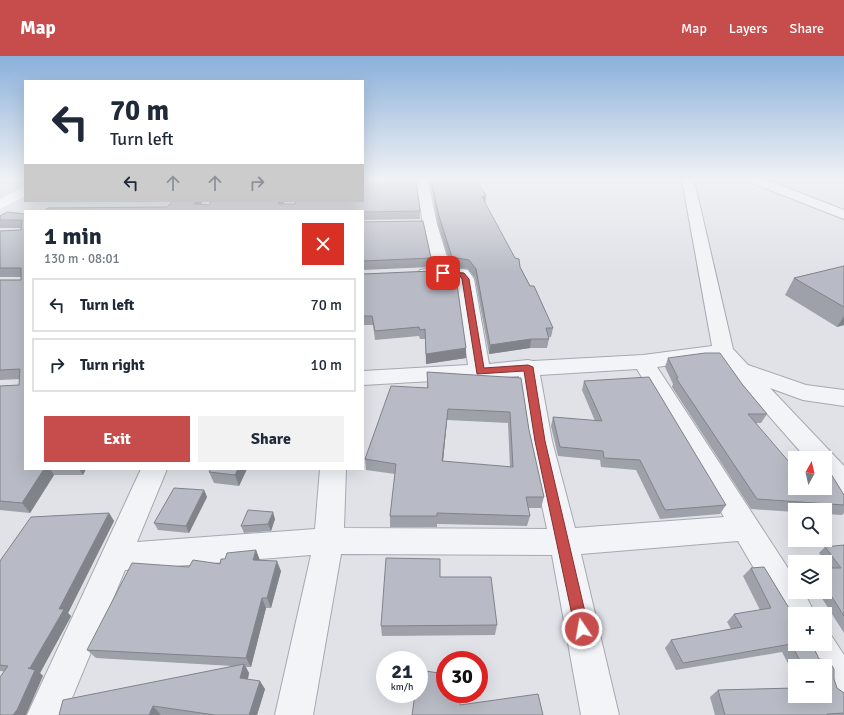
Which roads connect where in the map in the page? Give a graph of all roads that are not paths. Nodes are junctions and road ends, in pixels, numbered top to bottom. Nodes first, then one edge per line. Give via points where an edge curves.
1 (422, 211) edge
2 (694, 211) edge
3 (443, 273) junction
4 (407, 274) edge
5 (723, 351) junction
6 (643, 362) junction
7 (528, 367) junction
8 (740, 369) junction
9 (480, 372) junction
10 (364, 378) edge
11 (844, 398) edge
12 (815, 451) edge
13 (154, 470) edge
14 (333, 470) edge
15 (832, 470) edge
16 (844, 483) edge
17 (746, 528) junction
18 (329, 541) junction
19 (564, 542) junction
20 (117, 557) junction
21 (795, 607) edge
22 (821, 651) edge
23 (844, 688) edge
24 (46, 715) edge
25 (294, 715) edge
26 (600, 715) edge

1 - 3 street via 422,224
2 - 5 street
3 - 4 street
3 - 9 street via 462,274 465,279
5 - 6 street
5 - 8 street
6 - 7 street
6 - 17 street
7 - 9 street
7 - 19 street via 540,441
8 - 11 street via 803,392
8 - 12 street
9 - 10 street
13 - 20 street
14 - 18 street
15 - 16 street
17 - 19 street
17 - 21 street
18 - 19 street
18 - 20 street
18 - 25 street
19 - 26 street
20 - 24 street
22 - 23 street

